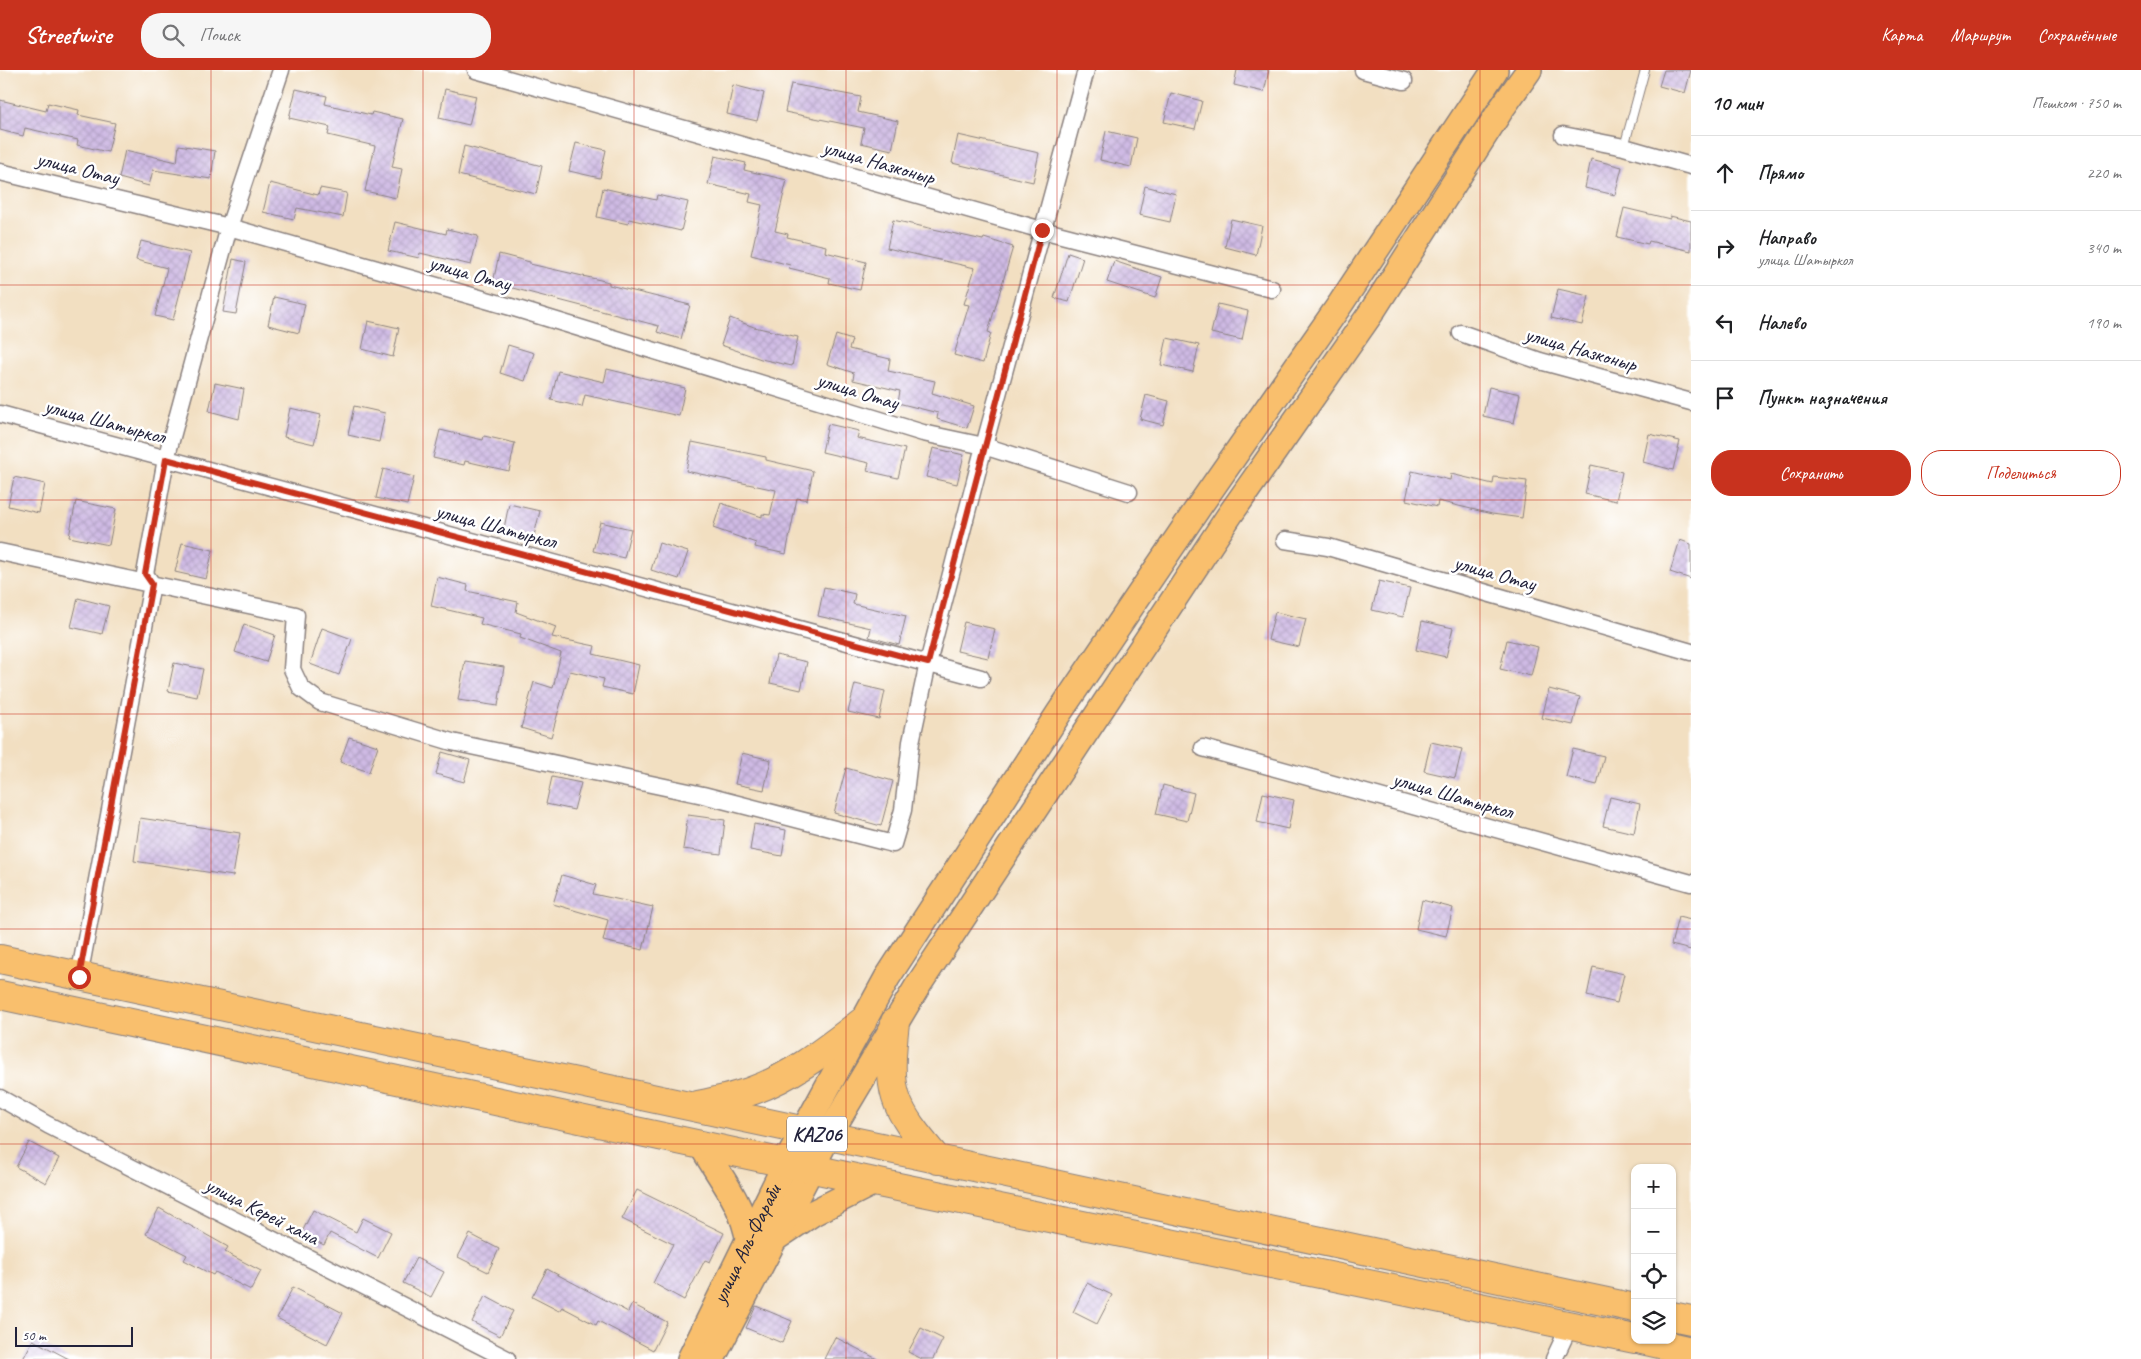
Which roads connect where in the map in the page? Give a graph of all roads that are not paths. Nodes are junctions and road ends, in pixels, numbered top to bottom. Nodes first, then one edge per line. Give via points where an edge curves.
1 (281, 70) edge
2 (476, 70) edge
3 (1086, 70) edge
4 (1363, 70) edge
5 (1495, 70) edge
6 (1529, 70) edge
7 (1645, 70) edge
8 (1404, 81) dead end
9 (1563, 135) dead end
10 (1624, 147) junction
11 (1691, 166) edge
12 (0, 172) edge
13 (229, 227) junction
14 (1042, 230) junction
15 (1272, 289) dead end
16 (1461, 333) dead end
17 (1691, 402) edge
18 (0, 414) edge
19 (984, 446) junction
20 (166, 459) junction
21 (1129, 492) dead end
22 (1285, 540) dead end
23 (0, 552) edge
24 (152, 584) junction
25 (1691, 652) edge
26 (928, 663) junction
27 (981, 678) dead end
28 (1203, 748) dead end
29 (1691, 883) edge
30 (0, 959) edge
31 (79, 977) junction
32 (0, 995) edge
33 (862, 1022) junction
34 (895, 1022) junction
35 (0, 1098) edge
36 (690, 1107) junction
37 (816, 1134) junction
38 (702, 1146) junction
39 (938, 1160) junction
40 (799, 1165) junction
41 (874, 1182) junction
42 (760, 1241) junction
43 (1631, 1307) edge
44 (1676, 1317) edge
45 (1691, 1320) edge
46 (1570, 1325) junction
47 (1631, 1338) edge
48 (1660, 1344) edge
49 (1691, 1351) edge
50 (507, 1359) edge
51 (690, 1359) edge
52 (712, 1359) edge
53 (1554, 1359) edge

1 - 13 street
2 - 14 street, улица Назконыр
3 - 14 street
4 - 8 street
5 - 33 main road via 1341,303 1058,713
6 - 34 main road via 1371,313 1229,516
7 - 10 lane
9 - 10 street
10 - 11 street
12 - 13 street, улица Отау
13 - 19 street, улица Отау via 520,310 923,433
13 - 20 street
14 - 15 street, улица Назконыр
14 - 19 street
16 - 17 street, улица Назконыр via 1540,361
18 - 20 street, улица Шатыркол
19 - 21 street, улица Отау
19 - 26 street
20 - 24 street via 145,574
20 - 26 street, улица Шатыркол
22 - 25 street, улица Отау via 1328,547
23 - 24 street
24 - 26 street via 296,615 292,669 301,688 320,702 452,742 703,795 893,844 903,810 911,742
24 - 31 street
26 - 27 street, улица Шатыркол
28 - 29 street, улица Шатыркол
30 - 31 highway, KАZ06
31 - 36 highway, KАZ06
32 - 38 highway, KАZ06
33 - 36 highway via 787,1074 756,1089
33 - 37 main road
34 - 37 main road
34 - 39 highway via 891,1062 894,1093 906,1121
35 - 50 street, улица Керей хана
36 - 37 highway, KАZ06
37 - 39 highway, KАZ06
37 - 40 main road, улица Аль-Фараби
38 - 40 highway, KАZ06
38 - 42 main road
39 - 43 highway, KАZ06
40 - 41 highway, KАZ06
40 - 42 main road, улица Аль-Фараби
41 - 42 main road
41 - 46 highway, KАZ06
42 - 51 main road, улица Аль-Фараби
42 - 52 main road, улица Аль-Фараби
44 - 45 highway
46 - 47 highway, KАZ06
46 - 53 street
48 - 49 highway

